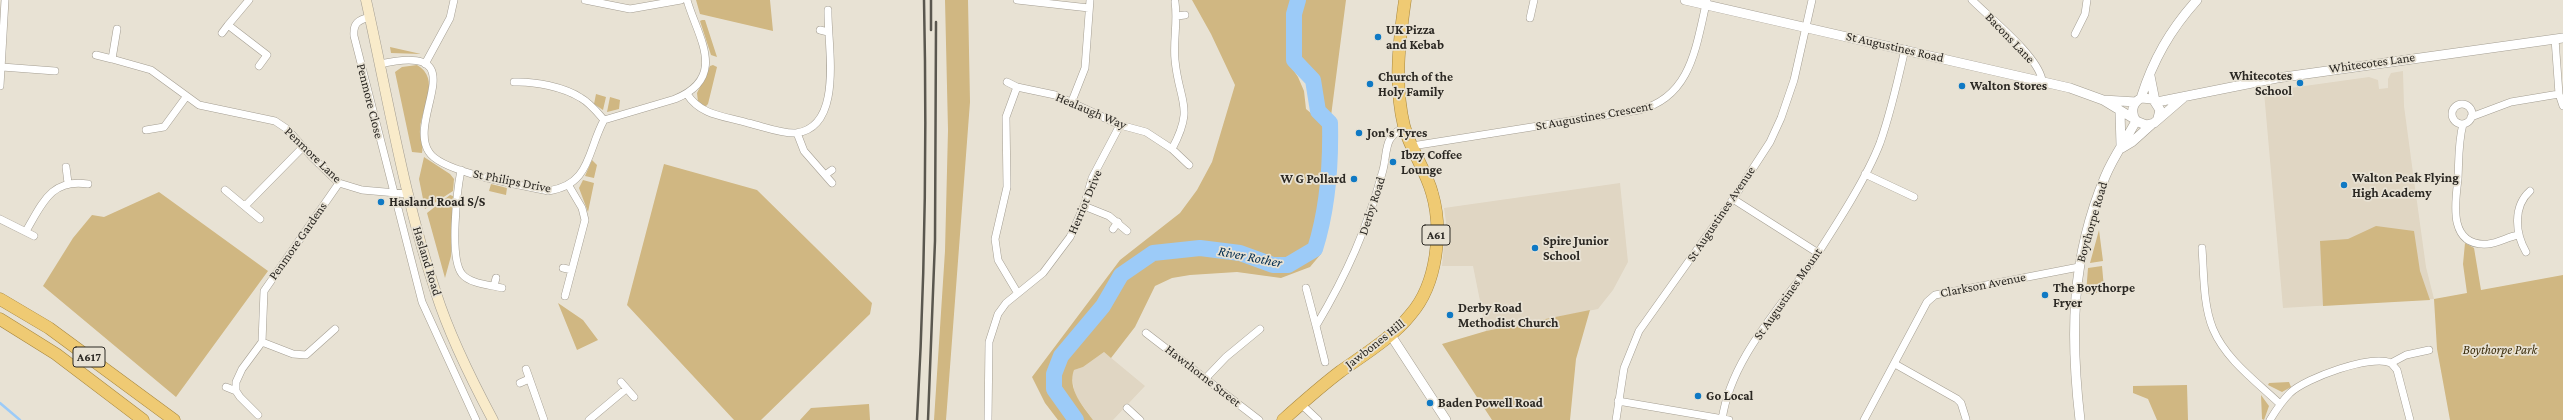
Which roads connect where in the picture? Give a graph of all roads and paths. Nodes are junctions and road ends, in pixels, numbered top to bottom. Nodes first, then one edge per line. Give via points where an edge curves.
1 (6, 0) edge
2 (249, 0) edge
3 (366, 0) edge
4 (454, 0) edge
5 (586, 0) edge
6 (681, 0) edge
7 (687, 0) edge
8 (1017, 0) edge
9 (1090, 0) edge
10 (1405, 0) edge
11 (1534, 0) edge
12 (1685, 0) edge
13 (1812, 0) edge
14 (1972, 0) edge
15 (2087, 0) edge
16 (2197, 0) edge
17 (1175, 2) dead end
18 (1706, 2) edge
19 (1089, 8) junction
20 (828, 10) dead end
21 (1185, 15) dead end
22 (1177, 16) junction
23 (370, 17) junction
24 (1530, 18) dead end
25 (228, 25) junction
26 (2, 27) edge
27 (1806, 27) junction
28 (117, 29) dead end
29 (820, 30) dead end
30 (828, 32) junction
31 (222, 33) dead end
32 (2075, 34) dead end
33 (2559, 39) edge
34 (1905, 49) junction
35 (96, 55) dead end
36 (112, 59) junction
37 (380, 64) junction
38 (425, 64) junction
39 (259, 66) dead end
40 (2, 67) junction
41 (55, 72) dead end
42 (2150, 76) junction
43 (2042, 80) junction
44 (514, 82) dead end
45 (1007, 82) dead end
46 (0, 86) edge
47 (1017, 88) junction
48 (687, 94) junction
49 (2559, 94) junction
50 (186, 97) junction
51 (2183, 98) junction
52 (2103, 100) junction
53 (2138, 100) junction
54 (1072, 101) junction
55 (2156, 102) junction
56 (2563, 106) edge
57 (2120, 112) junction
58 (2471, 117) junction
59 (604, 120) junction
60 (2136, 121) junction
61 (2155, 121) junction
62 (2463, 124) junction
63 (1120, 125) junction
64 (1405, 127) junction
65 (146, 130) dead end
66 (797, 133) junction
67 (1412, 146) junction
68 (303, 147) junction
69 (2121, 148) junction
70 (1172, 149) junction
71 (1189, 165) dead end
72 (66, 167) dead end
73 (461, 170) junction
74 (832, 170) dead end
75 (1865, 174) junction
76 (825, 176) junction
77 (68, 183) junction
78 (339, 183) junction
79 (832, 183) dead end
80 (88, 184) dead end
81 (569, 186) junction
82 (225, 190) dead end
83 (2530, 191) dead end
84 (394, 194) junction
85 (408, 194) junction
86 (1914, 197) dead end
87 (1733, 199) junction
88 (245, 206) junction
89 (1084, 206) junction
90 (0, 219) edge
91 (260, 219) dead end
92 (1118, 222) junction
93 (1113, 229) dead end
94 (26, 230) junction
95 (1127, 230) dead end
96 (2518, 235) junction
97 (34, 236) dead end
98 (2202, 248) dead end
99 (2526, 252) dead end
100 (1818, 253) junction
101 (2079, 267) junction
102 (563, 268) dead end
103 (572, 270) junction
104 (496, 278) dead end
105 (494, 286) junction
106 (502, 288) dead end
107 (1306, 288) dead end
108 (1017, 292) junction
109 (565, 296) dead end
110 (0, 299) edge
111 (0, 319) edge
112 (1316, 326) junction
113 (335, 329) dead end
114 (1260, 329) dead end
115 (1146, 333) dead end
116 (1390, 334) junction
117 (262, 342) junction
118 (2430, 350) dead end
119 (1325, 362) dead end
120 (2391, 363) junction
121 (1895, 364) junction
122 (526, 369) dead end
123 (1206, 378) junction
124 (529, 379) junction
125 (621, 382) dead end
126 (520, 383) dead end
127 (226, 387) dead end
128 (626, 389) junction
129 (236, 391) junction
130 (634, 397) dead end
131 (1618, 401) junction
132 (1301, 404) junction
133 (2280, 404) junction
134 (1127, 408) dead end
135 (258, 415) dead end
136 (1966, 418) dead end
137 (1725, 419) edge
138 (143, 420) edge
139 (174, 420) edge
140 (476, 420) edge
141 (492, 420) edge
142 (544, 420) edge
143 (589, 420) edge
144 (988, 420) edge
145 (1140, 420) edge
146 (1259, 420) edge
147 (1283, 420) edge
148 (1318, 420) edge
149 (1446, 420) edge
150 (1616, 420) edge
151 (1864, 420) edge
152 (2080, 420) edge
153 (2270, 420) edge
154 (2410, 420) edge

1 - 26 street
2 - 25 street
3 - 23 main road, Hasland Road
4 - 38 street via 450,18
5 - 6 street via 630,9
7 - 48 street via 706,48 706,63 696,86
8 - 19 street
9 - 19 street
10 - 64 highway, A61 via 1398,74 1398,90
11 - 24 street
12 - 18 street, St Augustines Road
13 - 27 street, St Augustines Avenue
14 - 43 street, Bacons Lane via 2024,51 2038,67
15 - 32 street via 2085,14
16 - 42 street via 2178,21 2160,49
17 - 22 street
18 - 27 street, St Augustines Road
18 - 67 street, St Augustines Crescent via 1690,66 1675,90 1658,104 1639,110
19 - 54 street via 1085,68
20 - 30 street
21 - 22 street
22 - 70 street via 1175,61 1185,117 1183,128
23 - 37 main road, Hasland Road
23 - 84 street, Penmore Close via 357,22 353,27 354,36
25 - 31 street
25 - 39 street via 267,55
26 - 40 street
27 - 34 street, St Augustines Road
27 - 87 street, St Augustines Avenue via 1794,80 1781,118 1770,142
28 - 36 street
29 - 30 street
30 - 66 street via 829,101 817,122
33 - 49 street
33 - 51 street, Whitecotes Lane via 2281,77
34 - 43 street, St Augustines Road
34 - 75 street, St Augustines Mount via 1880,143
35 - 36 street, Penmore Lane
36 - 50 street, Penmore Lane via 151,70
37 - 38 street via 413,58
37 - 85 main road, Hasland Road
38 - 73 street, St Philips Drive via 433,73 434,82 424,128 426,148 436,160
40 - 41 street
40 - 46 street
42 - 53 street
42 - 55 street
43 - 52 street, St Augustines Road
44 - 59 street via 524,81 571,93 582,98
45 - 47 street, Healaugh Way
47 - 54 street, Healaugh Way
47 - 108 street via 1006,117 1007,187 995,239 998,260
48 - 59 street
48 - 66 street via 694,104 706,112
49 - 56 street
49 - 58 street via 2511,102
50 - 65 street via 164,128
50 - 68 street, Penmore Lane via 199,105 276,121 288,129
51 - 55 street, Whitecotes Lane
51 - 61 street, Whitecotes Lane
52 - 53 street, St Augustines Road
52 - 57 street, St Augustines Road
53 - 55 street via 2147,98
53 - 60 street via 2132,113
54 - 63 street, Healaugh Way
55 - 61 street via 2160,110
57 - 60 street, St Augustines Road
57 - 69 street
58 - 62 street
58 - 62 street via 2467,106 2463,104 2455,107 2452,117 2456,122
59 - 81 street, St Philips Drive via 596,133 585,168
60 - 61 street via 2142,124
60 - 69 street, Boythorpe Road
61 - 69 street, Boythorpe Road via 2132,142
62 - 96 street via 2458,144 2458,174 2454,200 2458,227 2466,238 2477,243 2489,244
63 - 70 street, Healaugh Way via 1146,132
63 - 89 street, Herriot Drive via 1090,184
64 - 67 highway, Jawbones Hill / A61
64 - 112 street, Derby Road via 1395,132 1388,140 1384,167 1371,213 1354,257
66 - 76 street via 804,151
67 - 116 highway, Jawbones Hill / A61 via 1432,192 1436,212 1437,243 1421,300 1411,315
68 - 78 street, Penmore Lane
68 - 88 street
69 - 101 street, Boythorpe Road via 2111,163 2100,189 2083,243
70 - 71 street, Healaugh Way
72 - 77 street
73 - 81 street, St Philips Drive via 548,190
73 - 105 street via 456,205 457,264 462,274 470,280
74 - 76 street
75 - 86 street
75 - 100 street, St Augustines Mount
76 - 79 street
77 - 80 street
77 - 94 street via 57,188 46,199
78 - 84 street, Penmore Lane via 357,189
78 - 117 street, Penmore Gardens via 264,290
81 - 103 street via 582,208 585,220
82 - 88 street
83 - 96 street via 2519,205
84 - 85 street, Penmore Lane
84 - 140 street, Hasland Road via 422,302
85 - 141 main road, Hasland Road via 422,249 442,310
87 - 100 street
87 - 131 street, St Augustines Avenue via 1639,331 1624,368
88 - 91 street
89 - 92 street
89 - 108 street, Herriot Drive via 1061,251 1043,273
90 - 94 street
92 - 93 street
92 - 95 street
94 - 97 street
96 - 99 street
98 - 133 street via 2208,311 2213,329 2224,349
100 - 137 street, St Augustines Mount via 1752,347 1738,373
101 - 121 street, Clarkson Avenue via 1935,294 1927,302
101 - 152 street, Boythorpe Road via 2073,320
102 - 103 street
103 - 109 street
104 - 105 street
105 - 106 street
107 - 112 street
108 - 144 street, Herriot Drive via 1006,302 992,328
110 - 139 highway, A617 via 49,328
111 - 138 highway, A617 via 62,359
112 - 119 street
113 - 117 street via 306,355 293,354
114 - 123 street via 1226,357
115 - 123 street, Hawthorne Street
116 - 132 highway, Jawbones Hill / A61
116 - 149 street
117 - 129 street via 242,369 236,382
118 - 120 street via 2406,355
120 - 133 street via 2386,361 2367,364 2316,377 2291,392
120 - 154 street via 2397,370
121 - 136 street via 1957,398
121 - 151 street, Clarkson Avenue
122 - 124 street
123 - 146 street, Hawthorne Street
124 - 126 street
124 - 142 street
125 - 128 street
127 - 129 street
128 - 130 street
128 - 143 street
129 - 135 street
131 - 137 street
131 - 150 street, St Augustines Avenue
132 - 147 highway, A61
132 - 148 street
133 - 153 street
134 - 145 street

